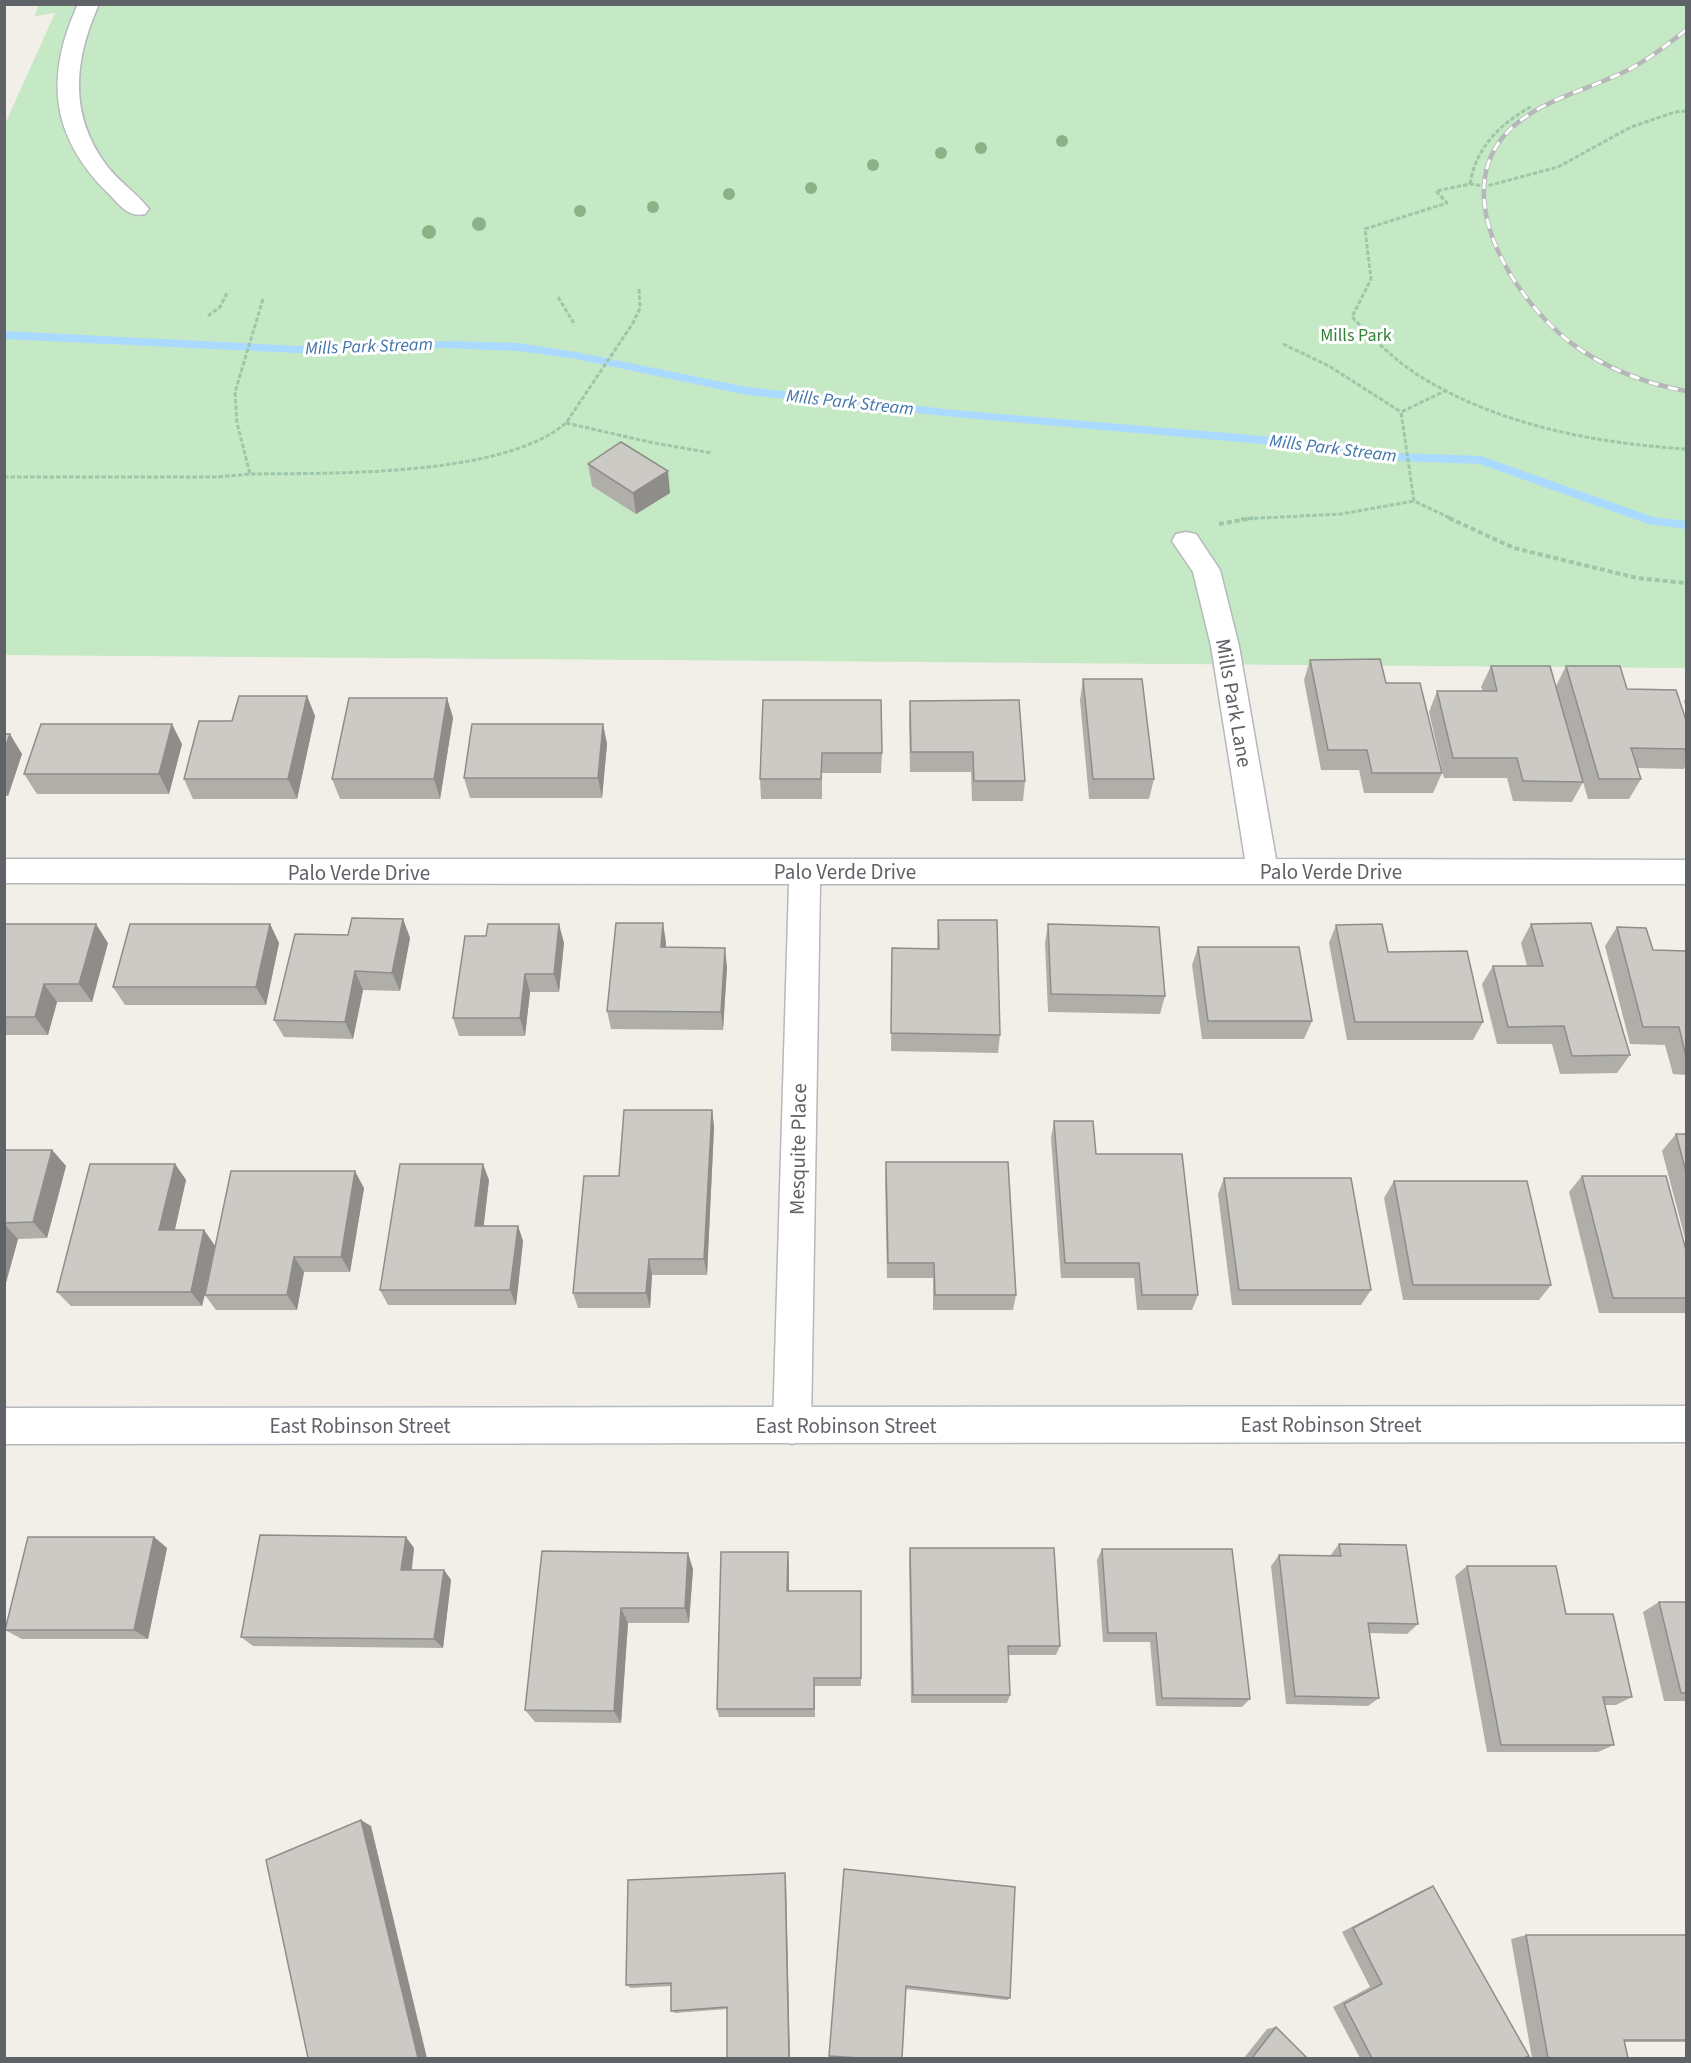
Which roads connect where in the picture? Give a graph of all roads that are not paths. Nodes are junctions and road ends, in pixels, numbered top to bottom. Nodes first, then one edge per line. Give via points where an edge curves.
1 (89, 4) edge
2 (137, 209) dead end
3 (1186, 541) road end
4 (4, 871) edge
5 (805, 872) junction
6 (1263, 872) junction
7 (1686, 872) edge
8 (1686, 1424) edge
9 (4, 1426) edge
10 (792, 1426) junction

1 - 2 street via 68,60 66,88 72,120 104,176
3 - 6 street, Mills Park Lane via 1206,570 1225,646
4 - 5 street, Palo Verde Drive
5 - 6 street, Palo Verde Drive
5 - 10 street, Mesquite Place
6 - 7 street, Palo Verde Drive
8 - 10 street, East Robinson Street
9 - 10 street, East Robinson Street

